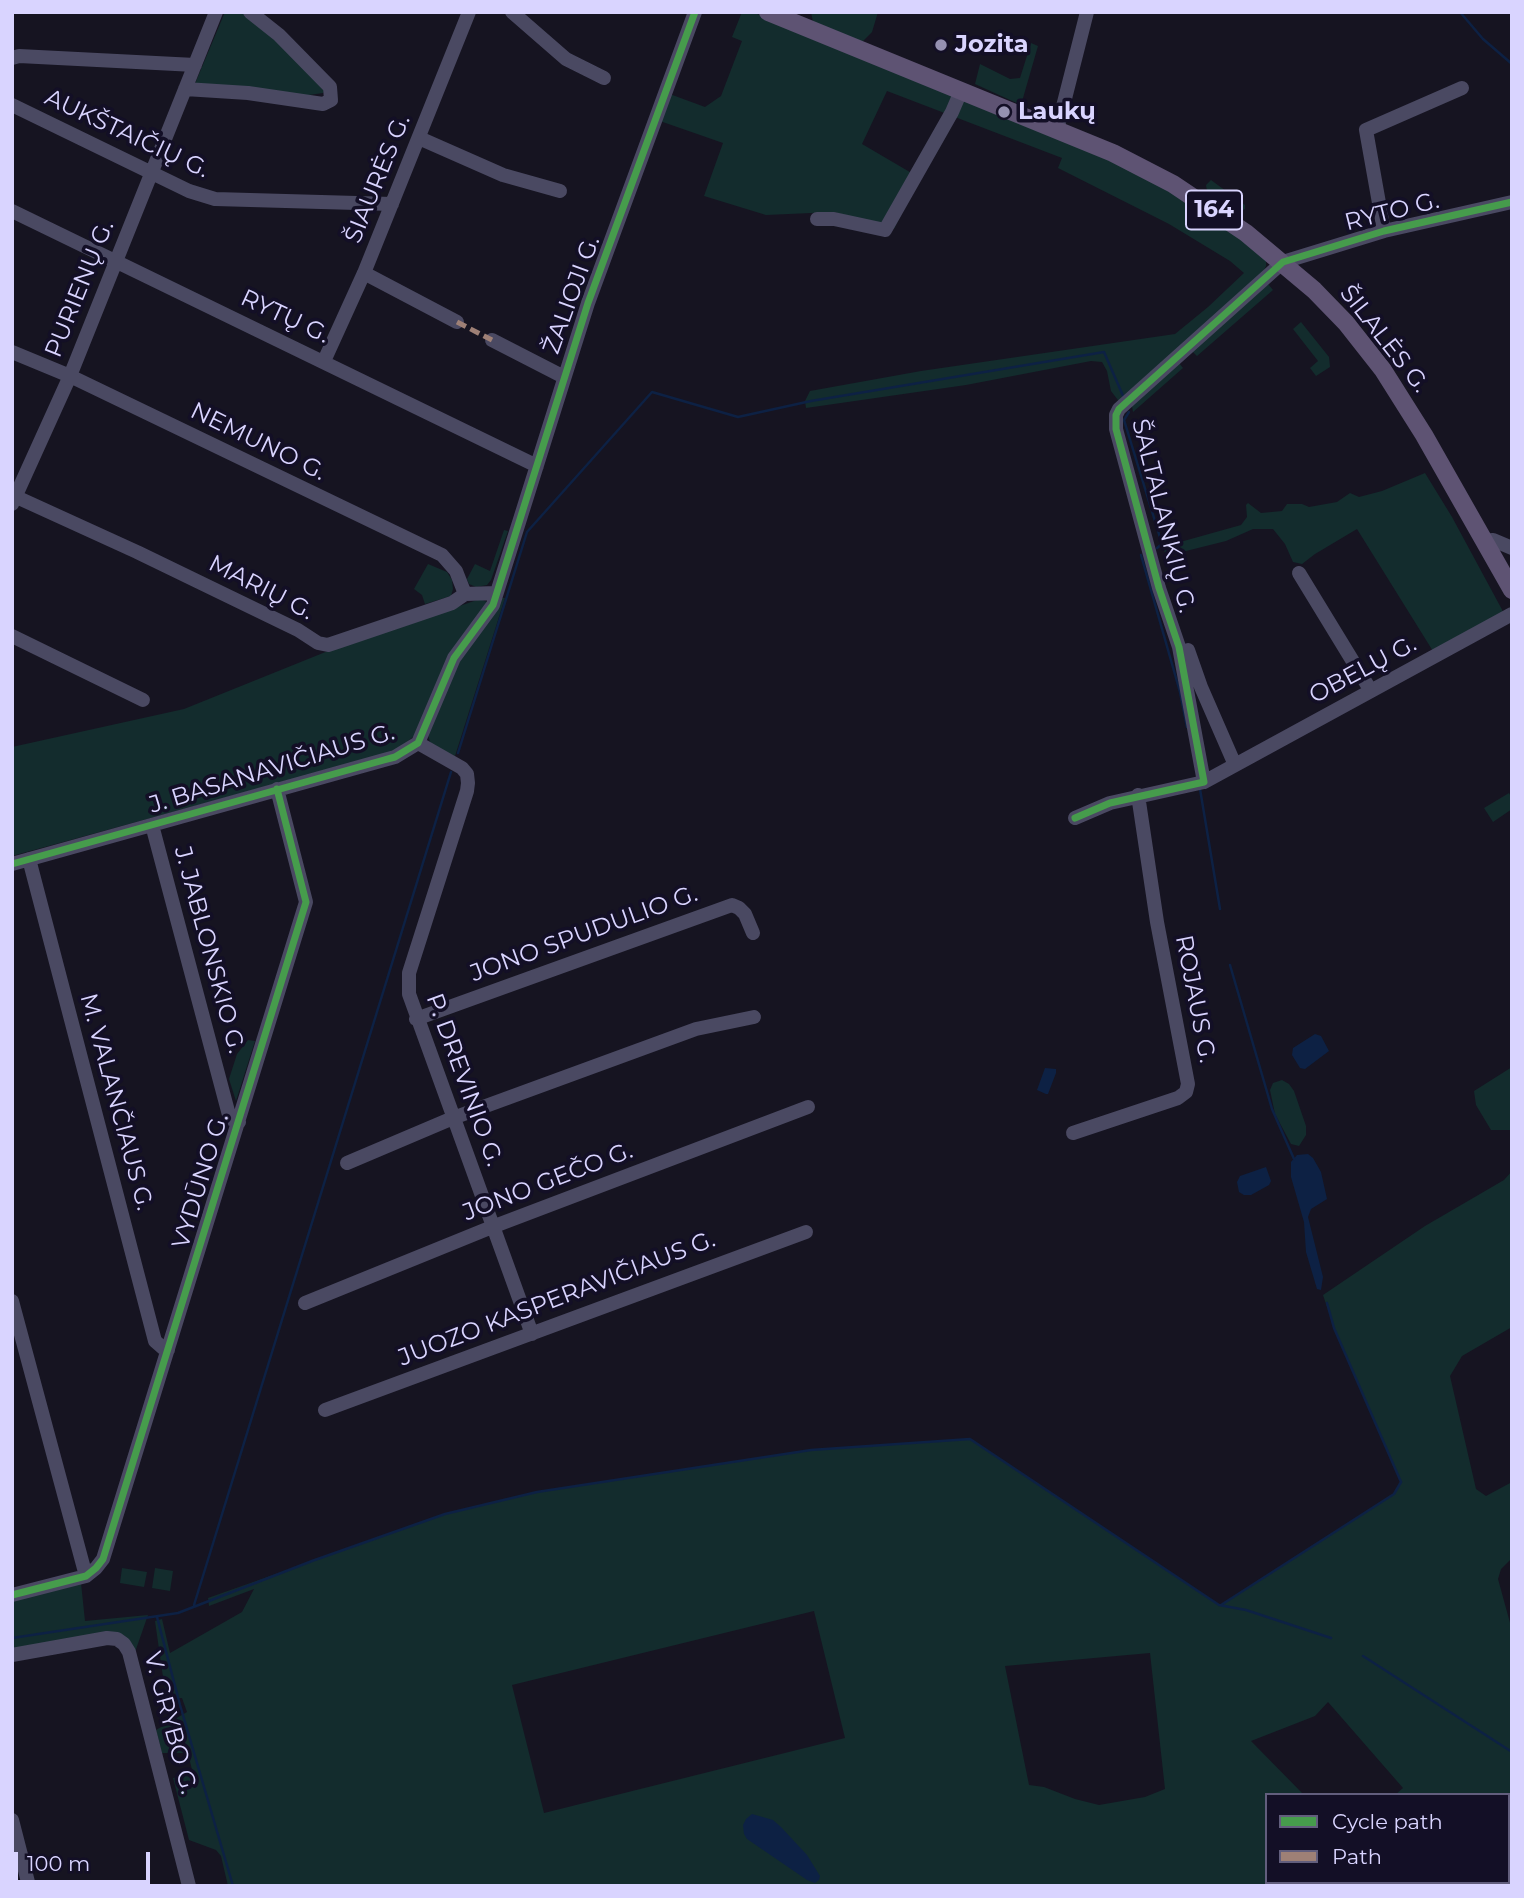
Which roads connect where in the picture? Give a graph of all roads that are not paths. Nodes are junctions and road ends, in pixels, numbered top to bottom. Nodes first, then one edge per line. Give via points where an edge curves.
1 (216, 12) edge
2 (250, 12) edge
3 (469, 12) edge
4 (512, 12) edge
5 (695, 12) edge
6 (768, 12) edge
7 (1087, 12) edge
8 (12, 58) edge
9 (195, 65) junction
10 (604, 78) dead end
11 (1462, 88) dead end
12 (185, 89) junction
13 (961, 91) junction
14 (12, 105) edge
15 (1058, 130) junction
16 (419, 138) junction
17 (151, 173) junction
18 (560, 191) dead end
19 (1512, 202) edge
20 (392, 204) junction
21 (12, 211) edge
22 (817, 219) dead end
23 (1384, 231) junction
24 (117, 262) junction
25 (1283, 262) junction
26 (364, 273) junction
27 (457, 322) dead end
28 (492, 340) dead end
29 (12, 352) edge
30 (324, 361) junction
31 (70, 376) junction
32 (564, 376) junction
33 (537, 466) junction
34 (13, 499) edge
35 (1486, 541) junction
36 (1512, 548) edge
37 (1299, 573) dead end
38 (1512, 590) edge
39 (496, 593) junction
40 (465, 594) junction
41 (1512, 614) edge
42 (12, 636) edge
43 (1179, 647) junction
44 (1371, 691) junction
45 (143, 700) dead end
46 (418, 743) junction
47 (1235, 765) junction
48 (1204, 782) junction
49 (277, 789) junction
50 (1138, 795) junction
51 (1075, 818) dead end
52 (152, 825) junction
53 (29, 859) junction
54 (12, 864) edge
55 (753, 933) dead end
56 (754, 1017) dead end
57 (416, 1019) junction
58 (808, 1107) dead end
59 (453, 1118) junction
60 (239, 1122) junction
61 (1073, 1133) dead end
62 (347, 1163) dead end
63 (492, 1227) junction
64 (806, 1232) dead end
65 (12, 1301) edge
66 (305, 1303) dead end
67 (532, 1334) junction
68 (168, 1350) junction
69 (325, 1410) dead end
70 (86, 1576) junction
71 (12, 1595) edge
72 (12, 1655) edge
73 (12, 1820) edge
74 (29, 1886) edge
75 (189, 1886) edge

1 - 9 street, PURIENŲ G.
2 - 12 street via 330,87 331,100 323,104
3 - 16 street, ŠIAURĖS G.
4 - 10 street via 566,59
5 - 32 street, ŽALIOJI G.
6 - 13 main road, ŠILALĖS G. / 164
7 - 15 street
8 - 9 street, AUKŠTAIČIŲ G.
9 - 12 street, PURIENŲ G.
11 - 23 street via 1366,130
12 - 17 street, PURIENŲ G.
13 - 15 main road, ŠILALĖS G. / 164
13 - 22 street via 885,230
14 - 17 street, AUKŠTAIČIŲ G.
15 - 25 main road, ŠILALĖS G. / 164 via 1173,184
16 - 18 street via 503,175
16 - 20 street, ŠIAURĖS G.
17 - 20 street, AUKŠTAIČIŲ G. via 215,199
17 - 24 street, PURIENŲ G.
19 - 23 street, RYTO G.
20 - 26 street, ŠIAURĖS G.
21 - 24 street, RYTŲ G.
23 - 25 street, RYTO G.
24 - 30 street, RYTŲ G.
24 - 31 street, PURIENŲ G.
25 - 35 main road, ŠILALĖS G. / 164 via 1346,323 1383,370
25 - 43 street, ŠALTALANKIŲ G. via 1116,415 1159,588
26 - 27 street
26 - 30 street, ŠIAURĖS G.
28 - 32 street
29 - 31 street, NEMUNO G.
30 - 33 street, RYTŲ G.
31 - 34 street, PURIENŲ G.
31 - 40 street, NEMUNO G. via 442,555 456,571
32 - 33 street, ŽALIOJI G.
33 - 39 street, ŽALIOJI G.
34 - 40 street, MARIŲ G. via 150,558 318,643 328,645 452,603
35 - 36 street
35 - 38 main road, ŠILALĖS G. / 164
37 - 44 street
39 - 40 street, MARIŲ G.
39 - 46 street, J. BASANAVIČIAUS G. via 486,616 454,658
41 - 44 street, OBELŲ G.
42 - 45 street
43 - 47 street via 1187,646
43 - 48 street, ŠALTALANKIŲ G.
44 - 47 street, OBELŲ G.
46 - 49 street, J. BASANAVIČIAUS G. via 396,757
46 - 57 street, P. DREVINIO G. via 462,768 468,783 409,973
47 - 48 street, OBELŲ G.
48 - 50 street
49 - 52 street, J. BASANAVIČIAUS G.
49 - 60 street, VYDŪNO G. via 306,902
50 - 51 street
50 - 61 street, ROJAUS G. via 1188,1084 1178,1098
52 - 53 street, J. BASANAVIČIAUS G.
52 - 60 street, J. JABLONSKIO G. via 229,1115
53 - 54 street, J. BASANAVIČIAUS G.
53 - 68 street, M. VALANČIAUS G. via 155,1341
55 - 57 street, JONO SPUDULIO G. via 745,914 732,905
56 - 59 street via 696,1029
57 - 59 street, P. DREVINIO G.
58 - 63 street, JONO GEČO G.
59 - 62 street
59 - 63 street, P. DREVINIO G.
60 - 68 street, VYDŪNO G.
63 - 66 street, JONO GEČO G.
63 - 67 street, P. DREVINIO G.
64 - 67 street, JUOZO KASPERAVIČIAUS G.
65 - 70 street
67 - 69 street, JUOZO KASPERAVIČIAUS G.
68 - 70 street, VYDŪNO G. via 103,1559
70 - 71 street
72 - 75 street, V. GRYBO G. via 107,1638 124,1644
73 - 74 street

